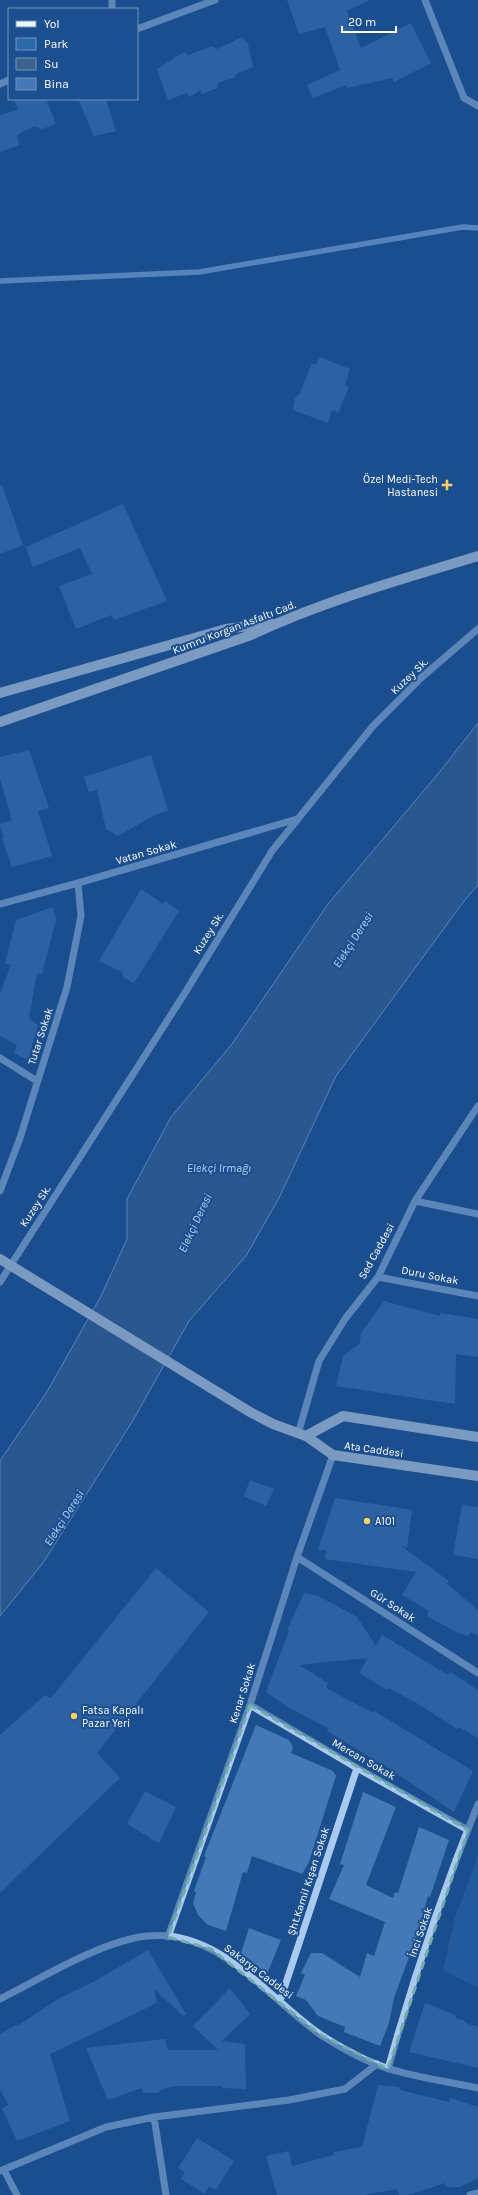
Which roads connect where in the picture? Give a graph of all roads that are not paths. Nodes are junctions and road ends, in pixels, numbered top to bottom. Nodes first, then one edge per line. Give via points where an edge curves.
1 (215, 0) edge
2 (425, 0) edge
3 (138, 29) edge
4 (478, 106) edge
5 (478, 556) edge
6 (280, 621) junction
7 (478, 629) edge
8 (0, 693) edge
9 (0, 722) edge
10 (297, 820) junction
11 (78, 884) junction
12 (0, 904) edge
13 (0, 1058) edge
14 (37, 1081) junction
15 (478, 1106) edge
16 (0, 1191) edge
17 (415, 1201) junction
18 (478, 1214) edge
19 (0, 1259) edge
20 (10, 1265) junction
21 (378, 1277) junction
22 (0, 1282) edge
23 (478, 1296) edge
24 (302, 1435) junction
25 (478, 1437) edge
26 (332, 1455) junction
27 (478, 1476) edge
28 (297, 1557) junction
29 (478, 1672) edge
30 (250, 1705) junction
31 (357, 1768) junction
32 (478, 1804) edge
33 (468, 1830) junction
34 (168, 1937) junction
35 (0, 1999) edge
36 (280, 2001) junction
37 (377, 2064) junction
38 (388, 2069) junction
39 (478, 2088) edge
40 (154, 2117) junction
41 (2, 2170) edge
42 (478, 2193) edge
43 (17, 2195) edge
44 (166, 2195) edge
45 (470, 2195) edge

1 - 3 street
2 - 4 street via 464,98
5 - 6 main road, Kumru Korgan Asfaltı Cad.
6 - 8 main road via 226,629
6 - 9 main road, Kumru Korgan Asfaltı Cad. via 251,635
7 - 10 street, Kuzey Sk. via 422,677 373,726
10 - 11 street, Vatan Sokak
10 - 20 street, Kuzey Sk. via 272,850 183,996
11 - 12 street, Vatan Sokak
11 - 14 street, Tutar Sokak via 81,916 67,987
13 - 14 street
14 - 16 street, Tutar Sokak via 20,1138
15 - 17 street, Sed Caddesi
17 - 18 street
17 - 21 street, Sed Caddesi
19 - 20 main road, Ata Caddesi
20 - 22 street, Kuzey Sk.
20 - 24 main road, Ata Caddesi via 250,1412
21 - 23 street, Duru Sokak
21 - 24 street, Sed Caddesi via 345,1319 319,1361
24 - 25 main road via 343,1416
24 - 26 main road, Ata Caddesi
26 - 27 main road, Ata Caddesi
26 - 28 street, Kenar Sokak
28 - 29 street, Gür Sokak
28 - 30 street, Kenar Sokak
30 - 31 street, Mercan Sokak
30 - 34 street, Kenar Sokak
31 - 33 street, Mercan Sokak
31 - 36 street, Şht.Kamil Kışan Sokak
32 - 33 street, İnci Sokak
33 - 38 street, İnci Sokak via 402,2019
34 - 35 street, Sakarya Caddesi via 148,1936 121,1940
34 - 36 street, Sakarya Caddesi via 211,1949 233,1963
36 - 37 street, Sakarya Caddesi via 321,2035
37 - 38 street, Sakarya Caddesi
37 - 40 street via 345,2088 289,2100
38 - 39 street, Sakarya Caddesi
40 - 41 street via 106,2127
40 - 44 street
41 - 43 street
42 - 45 street

